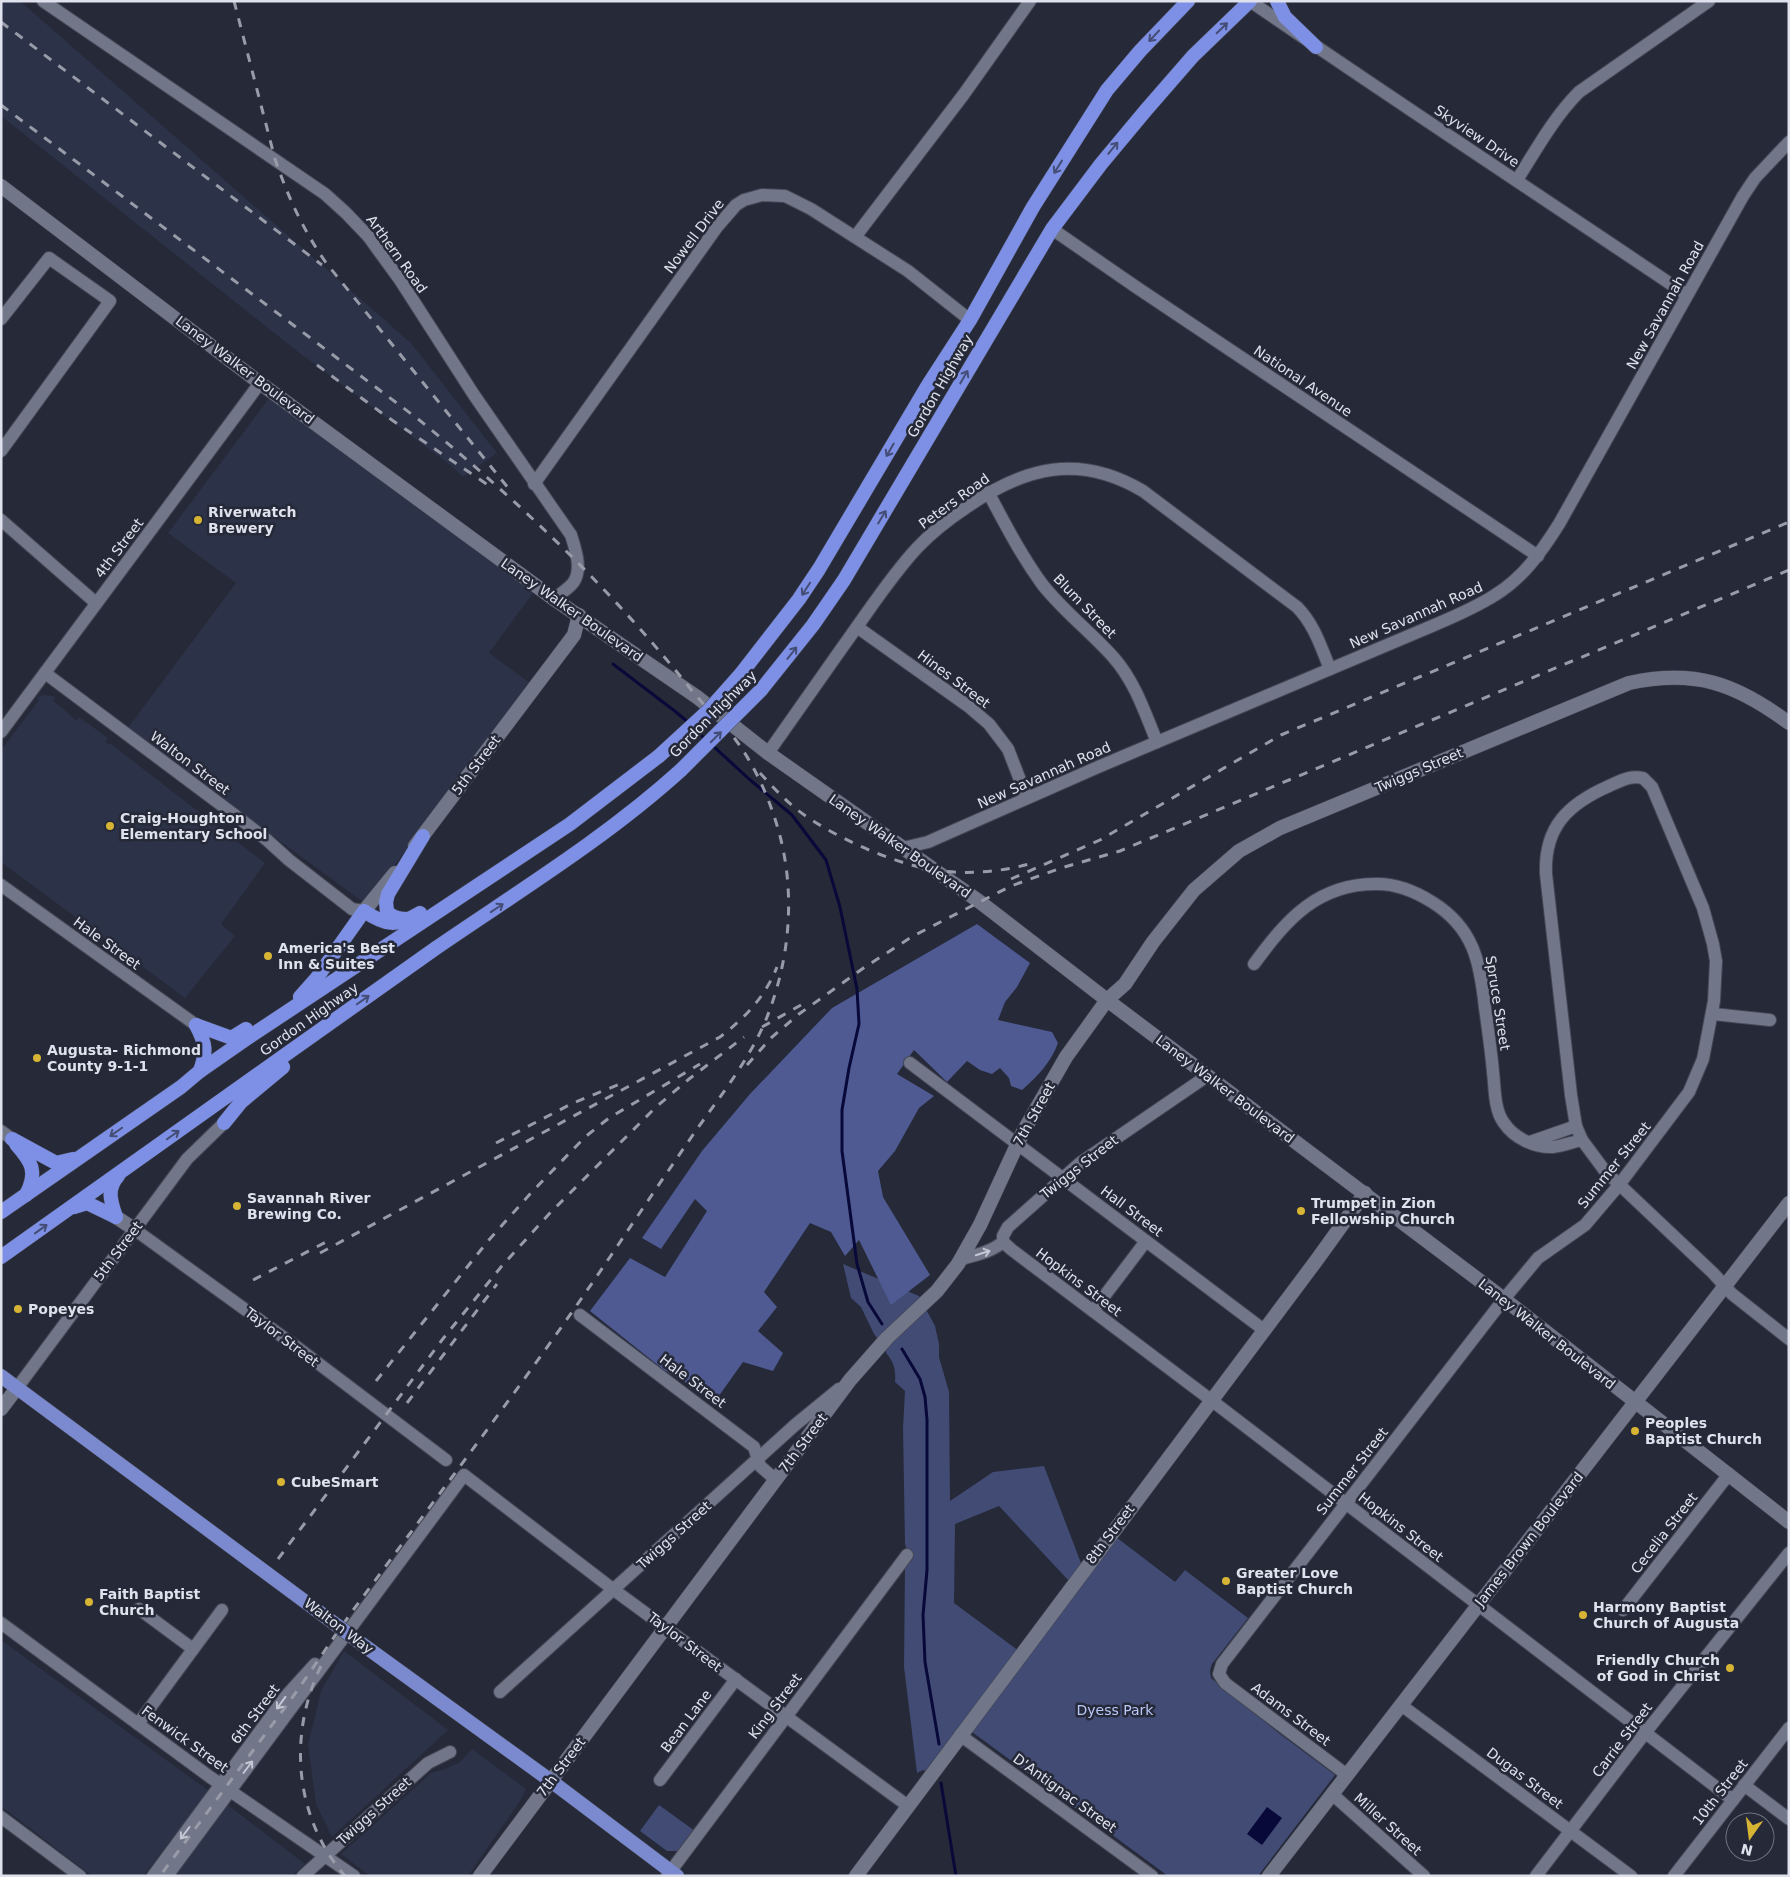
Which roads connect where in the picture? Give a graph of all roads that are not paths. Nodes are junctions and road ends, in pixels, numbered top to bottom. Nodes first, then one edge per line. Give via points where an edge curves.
1 (43, 1) edge
2 (1030, 1) edge
3 (1188, 1) edge
4 (1250, 1) edge
5 (1277, 1) edge
6 (1709, 1) edge
7 (1316, 47) junction
8 (1789, 142) edge
9 (1517, 180) junction
10 (3, 192) edge
11 (1052, 229) junction
12 (855, 237) junction
13 (1688, 295) junction
14 (1, 319) edge
15 (970, 320) junction
16 (260, 383) junction
17 (1, 452) edge
18 (534, 484) junction
19 (988, 492) junction
20 (1, 520) edge
21 (1538, 556) junction
22 (554, 599) junction
23 (96, 603) junction
24 (579, 615) junction
25 (857, 627) junction
26 (1330, 669) junction
27 (45, 673) junction
28 (1789, 723) edge
29 (1, 732) edge
30 (1157, 742) junction
31 (768, 753) junction
32 (627, 782) junction
33 (1027, 798) junction
34 (423, 836) junction
35 (902, 848) junction
36 (1, 884) edge
37 (364, 912) junction
38 (410, 920) junction
39 (1254, 964) dead end
40 (334, 980) junction
41 (301, 995) junction
42 (1107, 1000) junction
43 (289, 1010) junction
44 (1713, 1014) junction
45 (338, 1018) junction
46 (1770, 1020) dead end
47 (196, 1025) junction
48 (910, 1063) dead end
49 (200, 1071) junction
50 (1207, 1076) junction
51 (224, 1123) joint
52 (1576, 1126) junction
53 (7, 1135) edge
54 (1582, 1140) junction
55 (1530, 1142) junction
56 (1017, 1144) junction
57 (78, 1158) junction
58 (124, 1170) junction
59 (1062, 1178) junction
60 (1619, 1185) junction
61 (1364, 1193) junction
62 (26, 1195) junction
63 (1789, 1203) edge
64 (66, 1210) junction
65 (1, 1212) edge
66 (116, 1217) junction
67 (134, 1229) junction
68 (1146, 1241) junction
69 (1004, 1242) junction
70 (1, 1257) edge
71 (961, 1259) junction
72 (1725, 1286) junction
73 (1504, 1299) junction
74 (1093, 1311) junction
75 (580, 1314) dead end
76 (1264, 1330) junction
77 (1789, 1339) edge
78 (1, 1376) edge
79 (850, 1380) junction
80 (17, 1388) junction
81 (1211, 1400) junction
82 (1635, 1402) junction
83 (1, 1409) edge
84 (758, 1459) junction
85 (446, 1460) dead end
86 (1729, 1474) junction
87 (464, 1475) joint
88 (776, 1480) junction
89 (1346, 1503) junction
90 (1789, 1522) edge
91 (1789, 1553) edge
92 (907, 1555) dead end
93 (614, 1590) junction
94 (1478, 1606) junction
95 (139, 1609) dead end
96 (222, 1610) dead end
97 (1623, 1610) dead end
98 (1, 1623) edge
99 (666, 1627) junction
100 (193, 1649) junction
101 (1219, 1674) joint
102 (736, 1679) junction
103 (500, 1692) dead end
104 (1401, 1705) junction
105 (786, 1716) junction
106 (138, 1724) junction
107 (1789, 1728) edge
108 (1645, 1733) junction
109 (957, 1739) junction
110 (450, 1752) dead end
111 (1347, 1775) junction
112 (660, 1780) dead end
113 (551, 1781) junction
114 (1744, 1785) junction
115 (226, 1787) junction
116 (1332, 1794) junction
117 (1732, 1800) junction
118 (908, 1806) junction
119 (1, 1817) edge
120 (1789, 1819) edge
121 (1571, 1831) junction
122 (325, 1856) junction
123 (672, 1874) edge
124 (80, 1876) edge
125 (153, 1876) edge
126 (167, 1876) edge
127 (303, 1876) edge
128 (354, 1876) edge
129 (480, 1876) edge
130 (856, 1876) edge
131 (1152, 1876) edge
132 (1269, 1876) edge
133 (1424, 1876) edge
134 (1536, 1876) edge
135 (1631, 1876) edge
136 (1674, 1876) edge

1 - 18 street, Arthern Road via 325,194 346,213 368,236 400,280
2 - 12 street
3 -> 15 highway, Gordon Highway via 1107,90 1032,207
4 - 7 street, Skyview Drive
11 -> 4 highway, Gordon Highway via 1146,110 1193,56
5 - 7 highway via 1285,16
6 - 9 street via 1579,92 1551,127
7 - 9 street, Skyview Drive
8 - 13 street, New Savannah Road via 1754,178
9 - 13 street, Skyview Drive
10 - 16 main road, Laney Walker Boulevard
11 - 21 street, National Avenue
45 -> 11 highway, Gordon Highway, bridge via 587,844 660,789 761,690 844,580
12 - 15 street, Nowell Drive via 908,271
12 - 18 street, Nowell Drive via 785,196 762,195 736,205
13 - 21 street, New Savannah Road
14 - 17 street via 49,258 110,301
15 -> 32 highway, Gordon Highway, bridge via 799,599 708,711
16 - 22 main road, Laney Walker Boulevard
16 - 23 street, 4th Street
18 - 22 street, Arthern Road via 571,535 577,554 574,582
19 - 25 street, Peters Road via 926,539 899,569
19 - 26 street, Peters Road via 1028,474 1062,469 1096,472 1125,480 1298,607 1314,629
19 - 30 street, Blum Street via 1018,549 1043,584 1124,672
20 - 23 street
21 - 26 street, New Savannah Road via 1508,585 1482,602
22 - 24 main road, Laney Walker Boulevard
23 - 27 street, 4th Street
24 - 31 main road, Laney Walker Boulevard via 697,697
24 - 34 main road, 5th Street via 574,634
25 - 31 street, Peters Road
25 - 33 street, Hines Street via 989,724 1008,750
26 - 30 street, New Savannah Road
27 - 29 street, 4th Street
27 - 37 street, Walton Street via 246,823 352,909
28 - 42 main road, Twiggs Street via 1738,690 1702,680 1653,678 1601,694 1280,828 1239,851 1194,890 1152,942 1125,984
30 - 33 street, New Savannah Road
31 - 35 main road, Laney Walker Boulevard
32 - 38 highway via 559,821
32 - 40 highway, Gordon Highway via 570,824
33 - 35 street, New Savannah Road via 928,842
34 - 37 main road, 5th Street
34 - 38 highway via 386,902 387,912 391,915
35 - 42 main road, Laney Walker Boulevard via 980,902
36 - 47 street, Hale Street
37 - 38 highway via 385,923
37 - 41 highway
39 - 55 street, Spruce Street via 1290,919 1322,896 1343,888 1388,885 1411,891 1444,909 1466,934 1481,972 1499,1113 1508,1130
40 - 41 highway
40 - 43 highway, Gordon Highway
41 - 43 highway
41 - 47 highway via 233,1037
42 - 50 main road, Laney Walker Boulevard
42 - 56 main road, 7th Street via 1066,1057
43 - 49 highway, Gordon Highway
44 - 46 street
44 - 52 street, Summer Street via 1716,961 1709,927 1652,787 1643,778 1627,778 1578,802 1560,821 1550,838 1546,874
44 - 60 street, Summer Street via 1703,1060 1689,1092
45 - 51 highway via 241,1102
58 -> 45 highway, Gordon Highway
47 - 49 highway via 206,1048
48 - 56 street, Hall Street
49 -> 57 highway, Gordon Highway
50 - 59 street, Twiggs Street via 1080,1162
50 - 61 main road, Laney Walker Boulevard
51 - 67 street, 5th Street via 187,1159
52 - 54 street
52 - 55 street
53 - 57 highway via 56,1163
53 - 62 highway via 32,1166 31,1186
54 - 55 street, Spruce Street via 1542,1147
54 - 60 street
56 - 59 street, Hall Street
56 - 71 main road, 7th Street
57 - 62 highway, Gordon Highway
58 - 64 highway, Gordon Highway
58 - 66 highway via 113,1182 110,1192
59 - 68 street, Hall Street
59 - 69 street, Twiggs Street via 1008,1227 1003,1236
60 - 72 street
60 - 73 street, Summer Street via 1585,1224 1538,1258
61 - 73 main road, Laney Walker Boulevard
61 - 76 main road, 8th Street
62 - 65 highway, Gordon Highway
63 - 72 main road, James Brown Boulevard
64 - 66 highway via 87,1203
70 -> 64 highway, Gordon Highway
66 - 67 main road, Taylor Street
67 - 80 street, 5th Street
67 - 85 street, Taylor Street
68 - 74 street
68 - 76 street, Hall Street
71 -> 69 street via 986,1252
69 - 74 street, Hopkins Street
71 - 79 main road, 7th Street via 937,1291
72 - 77 street
72 - 82 main road, James Brown Boulevard
73 - 82 main road, Laney Walker Boulevard
73 - 89 street, Summer Street
74 - 81 street, Hopkins Street
75 - 84 street, Hale Street via 754,1447
76 - 81 main road, 8th Street
78 - 80 main road, Walton Way
79 - 84 street, Twiggs Street
79 - 88 main road, 7th Street
80 - 83 main road, 5th Street
80 - 113 main road, Walton Way, bridge
81 - 89 street, Hopkins Street
81 - 109 main road, 8th Street
82 - 86 main road, Laney Walker Boulevard
82 - 94 main road, James Brown Boulevard
84 - 88 street, Hale Street via 760,1466
84 - 93 street, Twiggs Street
86 - 90 main road, Laney Walker Boulevard
86 - 97 street, Cecelia Street
87 - 93 street, Taylor Street
87 - 115 street, 6th Street via 371,1600 286,1696
88 - 99 main road, 7th Street
89 - 94 street, Hopkins Street
89 - 101 street, Summer Street via 1222,1664
91 - 108 street, Carrie Street
92 - 105 street, King Street
93 - 99 street, Taylor Street
93 - 103 street, Twiggs Street
94 - 104 main road, James Brown Boulevard
94 - 108 street, Hopkins Street
95 - 100 street
96 - 100 street
98 - 106 street, Fenwick Street
99 - 102 street, Taylor Street
99 - 113 main road, 7th Street
100 - 106 street
101 - 111 street, Adams Street via 1225,1682
102 - 105 street, Taylor Street
102 - 112 street, Bean Lane
104 - 111 main road, James Brown Boulevard
104 - 121 street, Dugas Street
105 - 118 street, Taylor Street
105 - 123 street, King Street
106 - 115 street, Fenwick Street
107 - 114 street, 10th Street
108 - 117 street, Hopkins Street
108 - 121 street, Carrie Street
109 - 118 main road, 8th Street
109 - 131 street, D'Antignac Street
110 - 122 street, Twiggs Street via 428,1763
111 - 116 main road, James Brown Boulevard
113 - 123 main road, Walton Way
113 - 129 main road, 7th Street
114 - 117 street, 10th Street
114 - 120 street
115 - 122 street, Fenwick Street
115 -> 125 street, 6th Street
115 - 126 street, 6th Street
116 - 132 main road, James Brown Boulevard
116 - 133 street, Miller Street
117 - 136 street, 10th Street
118 - 130 main road, 8th Street
119 - 124 street
121 - 134 street, Carrie Street
121 - 135 street, Dugas Street
122 - 127 street, Twiggs Street
122 - 128 street, Fenwick Street

